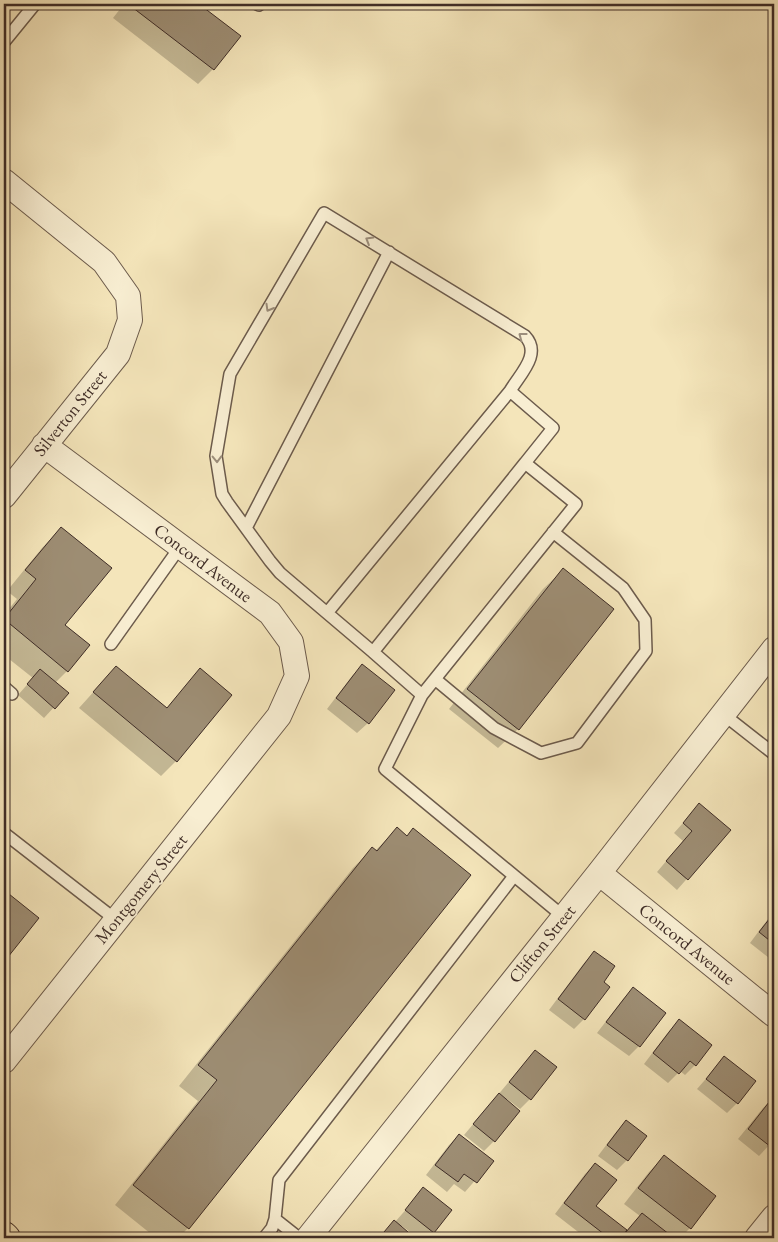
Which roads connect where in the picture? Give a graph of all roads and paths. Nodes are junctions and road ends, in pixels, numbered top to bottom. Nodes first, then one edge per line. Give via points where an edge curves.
1 (34, 4) edge
2 (4, 42) edge
3 (4, 181) edge
4 (389, 252) junction
5 (510, 391) junction
6 (44, 445) junction
7 (525, 463) junction
8 (4, 496) edge
9 (246, 528) junction
10 (553, 532) junction
11 (180, 547) junction
12 (327, 614) junction
13 (111, 644) dead end
14 (774, 649) edge
15 (373, 652) junction
16 (435, 679) junction
17 (422, 696) junction
18 (723, 714) junction
19 (279, 716) joint
20 (774, 754) edge
21 (4, 833) edge
22 (599, 873) junction
23 (514, 876) junction
24 (564, 917) junction
25 (116, 920) junction
26 (774, 1014) edge
27 (4, 1062) edge
28 (774, 1217) edge
29 (275, 1218) junction
30 (264, 1238) edge
31 (299, 1238) edge
32 (308, 1238) edge
33 (757, 1238) edge

1 - 2 lane
3 - 6 street, Silverton Street via 104,262 128,296 130,320 118,354
5 -> 4 lane via 532,352 524,336
4 - 9 lane
4 -> 9 lane via 324,213 230,374 216,456 222,494
5 - 7 lane via 553,428
5 - 12 lane
6 - 8 street, Silverton Street
6 - 11 street, Concord Avenue
7 - 10 lane via 576,504
7 - 15 lane
9 - 12 lane via 280,573
10 - 16 lane
10 - 16 lane via 623,588 645,620 646,651 577,743 540,753 494,728
11 - 13 lane
11 - 19 street, Concord Avenue via 270,613 291,642 297,676
12 - 15 lane
14 - 18 street, Clifton Street
15 - 17 lane
16 - 17 lane
17 - 23 lane via 385,769
18 - 20 lane
18 - 22 street, Clifton Street
19 - 25 street, Montgomery Street
21 - 25 lane
22 - 24 street, Clifton Street
22 - 26 street, Concord Avenue
23 - 24 lane
23 - 29 lane via 279,1180
24 - 32 street, Clifton Street
25 - 27 street, Montgomery Street
28 - 33 street
29 - 30 lane
29 - 31 lane

